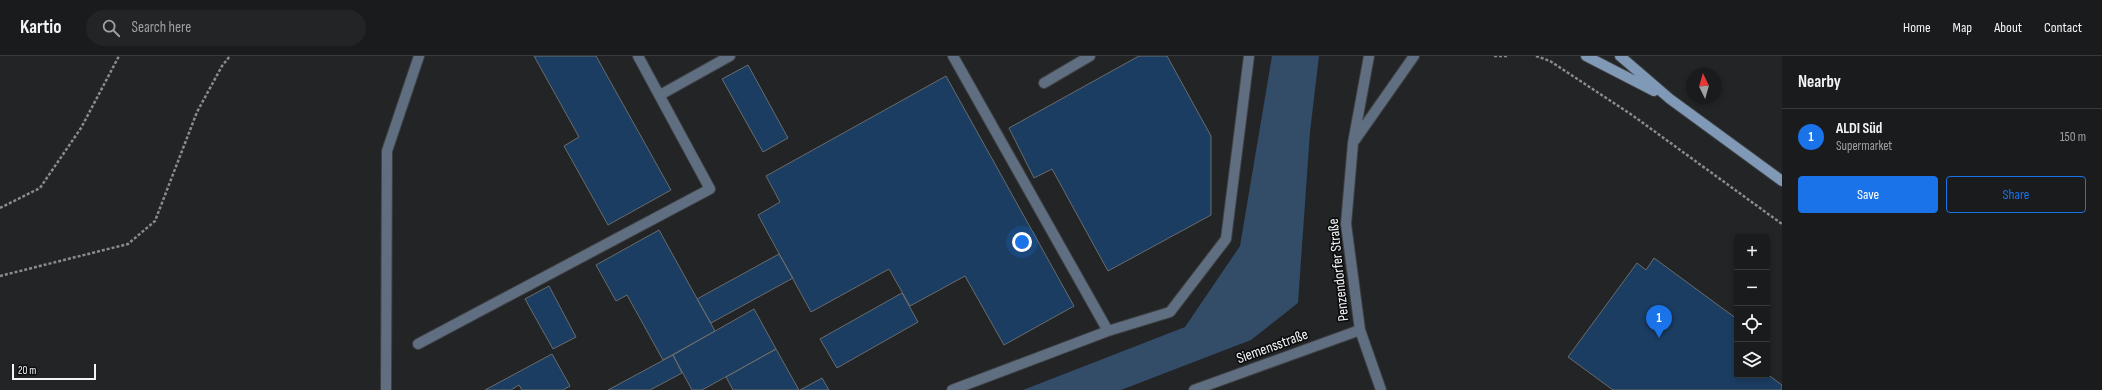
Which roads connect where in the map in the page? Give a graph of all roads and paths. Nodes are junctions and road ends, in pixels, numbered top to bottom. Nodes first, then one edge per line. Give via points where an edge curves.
1 (119, 56) edge
2 (230, 56) edge
3 (419, 56) edge
4 (638, 56) edge
5 (730, 56) edge
6 (953, 56) edge
7 (1090, 56) edge
8 (1249, 56) edge
9 (1369, 56) edge
10 (1414, 56) edge
11 (1494, 56) edge
12 (1509, 56) edge
13 (1536, 56) edge
14 (1586, 56) edge
15 (1620, 56) edge
16 (1044, 83) dead end
17 (660, 95) junction
18 (1670, 99) junction
19 (1353, 143) junction
20 (1782, 182) edge
21 (0, 208) edge
22 (1782, 224) edge
23 (0, 276) edge
24 (1360, 330) junction
25 (1108, 331) junction
26 (418, 344) dead end
27 (386, 390) edge
28 (952, 390) edge
29 (1194, 390) edge
30 (1381, 390) edge

1 - 21 path via 81,128 40,188
2 - 23 path via 197,112 155,221 128,244
3 - 27 street via 387,151
4 - 17 street
5 - 17 street
6 - 25 street
7 - 16 street
8 - 25 street via 1226,239 1170,312
9 - 19 street, Penzendorfer Straße
10 - 19 street
11 - 12 path
13 - 22 path via 1550,61 1632,115
14 - 18 main road
15 - 18 main road
17 - 26 street via 710,189
18 - 20 main road
19 - 24 street, Penzendorfer Straße via 1346,224
24 - 29 street, Siemensstraße
24 - 30 street, Penzendorfer Straße
25 - 28 street

